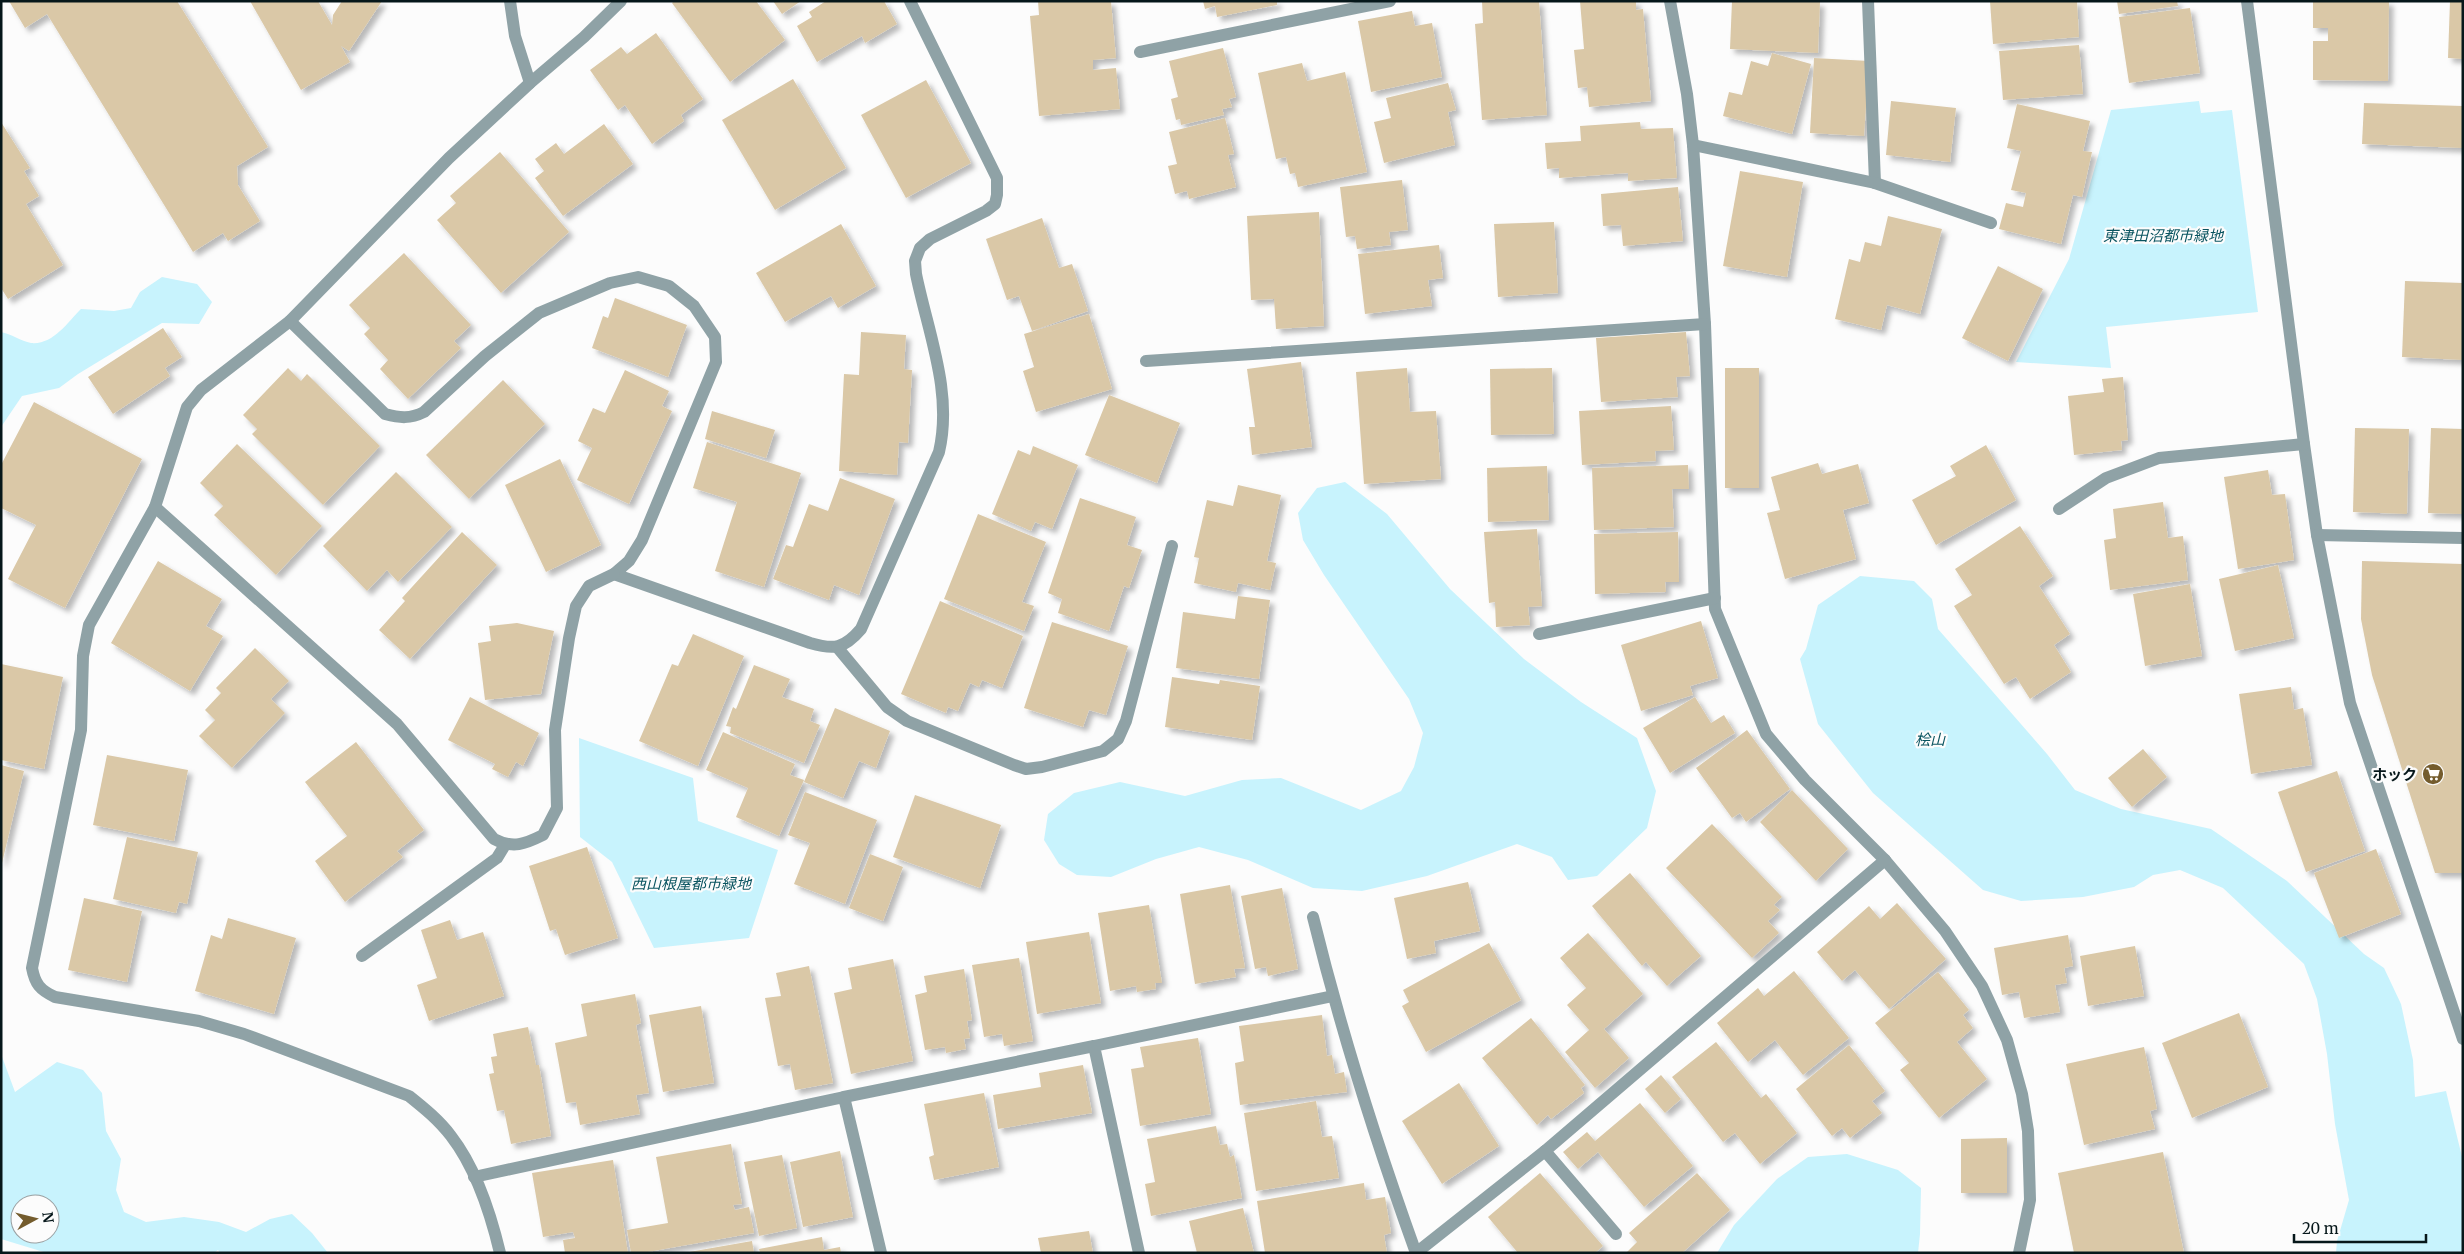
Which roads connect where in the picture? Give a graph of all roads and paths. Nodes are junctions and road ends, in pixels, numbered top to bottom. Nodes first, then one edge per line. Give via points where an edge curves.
1 (510, 1) edge
2 (621, 1) edge
3 (910, 1) edge
4 (1390, 1) edge
5 (1670, 1) edge
6 (1868, 1) edge
7 (2247, 1) edge
8 (1140, 52) dead end
9 (530, 83) junction
10 (1693, 144) junction
11 (1875, 183) junction
12 (1991, 223) dead end
13 (290, 321) junction
14 (1705, 324) junction
15 (1146, 361) dead end
16 (2304, 444) junction
17 (154, 507) junction
18 (2060, 510) dead end
19 (2317, 535) junction
20 (2463, 538) edge
21 (1172, 546) dead end
22 (614, 574) junction
23 (1715, 598) junction
24 (1539, 634) dead end
25 (837, 647) junction
26 (505, 845) junction
27 (1885, 860) junction
28 (1313, 918) dead end
29 (362, 956) dead end
30 (1333, 996) junction
31 (2463, 1039) edge
32 (1094, 1046) junction
33 (844, 1097) junction
34 (1545, 1151) junction
35 (474, 1177) junction
36 (1616, 1234) dead end
37 (500, 1253) edge
38 (880, 1253) edge
39 (1138, 1253) edge
40 (1416, 1253) edge
41 (2019, 1253) edge

1 - 9 street via 515,36
2 - 9 street
3 - 25 street via 997,178 997,195 995,204 986,211 930,239 920,248 915,260 942,386 944,430 939,452 861,630 850,642
4 - 8 street
5 - 10 street
6 - 11 street
7 - 16 street
9 - 13 street via 449,158
10 - 11 street
10 - 14 street
11 - 12 street
13 - 17 street via 201,390 187,407
13 - 22 street via 385,414 412,418 424,412 485,356 539,313 610,283 638,277 669,286 694,306 715,337 716,362 642,540 629,561
14 - 15 street
14 - 23 street
16 - 18 street via 2159,458 2106,478
16 - 19 street
17 - 26 street via 397,724 494,839
17 - 35 street via 89,625 83,656 81,730 32,968 35,983 55,997 198,1021 244,1034 409,1096 432,1114 452,1137
19 - 20 street
19 - 31 street via 2350,703
21 - 25 street via 1126,721 1118,739 1103,751 1042,767 1014,765 907,721 888,706
22 - 25 street via 810,643
22 - 26 street via 589,586 576,606 555,730 557,808 543,835 519,845
23 - 24 street
23 - 27 street via 1715,608 1766,734 1805,780
26 - 29 street via 497,858
27 - 34 street
27 - 41 street via 1945,931 1982,986 2006,1040 2022,1094 2030,1162 2030,1200
28 - 30 street
30 - 32 street
30 - 40 street via 1383,1161
32 - 33 street
32 - 39 street
33 - 35 street
33 - 38 street
34 - 36 street
34 - 40 street
35 - 37 street via 494,1225

